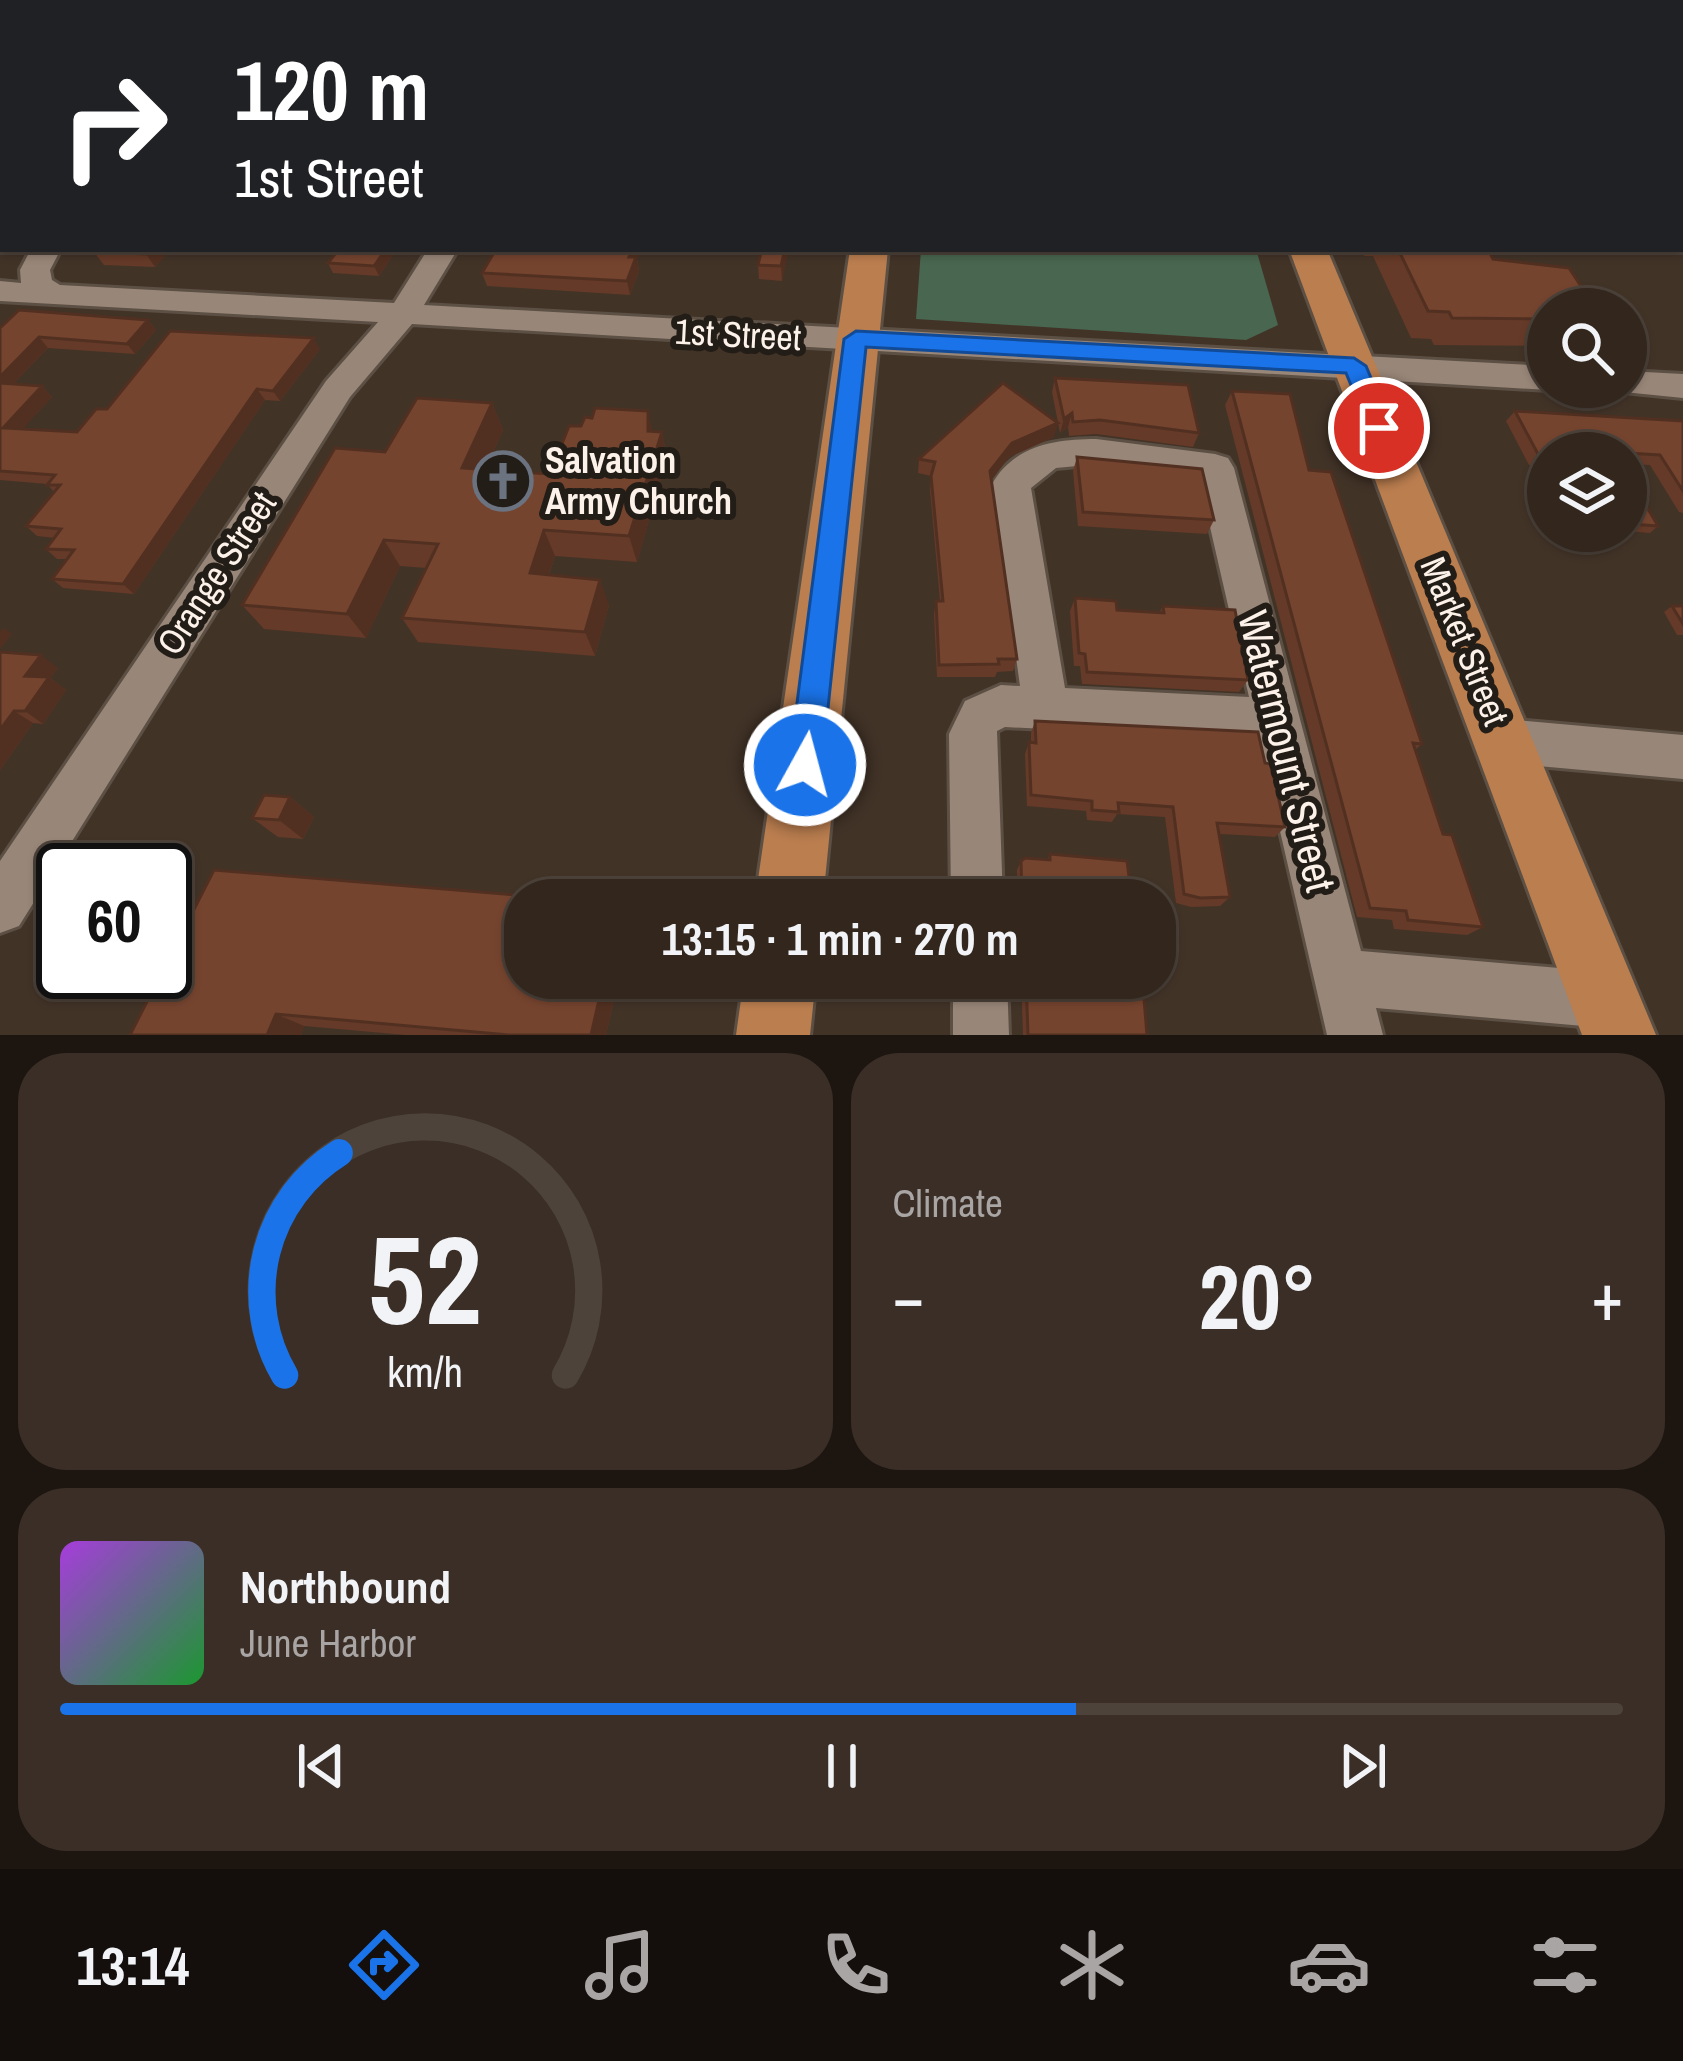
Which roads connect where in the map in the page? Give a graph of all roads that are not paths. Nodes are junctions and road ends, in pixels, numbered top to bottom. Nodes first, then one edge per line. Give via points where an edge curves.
1 (40, 252) edge
2 (44, 252) edge
3 (441, 252) edge
4 (869, 252) edge
5 (1309, 252) edge
6 (0, 274) edge
7 (0, 291) edge
8 (55, 295) junction
9 (401, 317) junction
10 (856, 339) junction
11 (1354, 366) junction
12 (1527, 377) edge
13 (1647, 384) edge
14 (1683, 386) edge
15 (1046, 708) junction
16 (1280, 720) junction
17 (1505, 741) junction
18 (1683, 757) edge
19 (792, 879) edge
20 (976, 879) edge
21 (0, 907) edge
22 (1340, 977) junction
23 (777, 999) edge
24 (980, 999) edge
25 (1612, 1017) edge
26 (773, 1035) edge
27 (981, 1035) edge
28 (1355, 1035) edge

1 - 6 street
2 - 8 street via 37,284
3 - 9 street, Orange Street
4 - 10 main road
5 - 11 main road, Market Street
7 - 8 street, 1st Street
8 - 9 street, 1st Street
9 - 10 street, 1st Street
9 - 21 street, Orange Street via 338,388
10 - 11 street, 1st Street
10 - 19 main road
11 - 12 street, 1st Street
11 - 17 main road, Market Street
13 - 14 street
15 - 16 street
15 - 16 street, Watermount Street via 1011,484 1029,465 1057,454 1179,460 1215,468
15 - 20 street via 1001,706 981,716 972,734
16 - 22 street, Watermount Street
17 - 18 street
17 - 25 main road, Market Street
22 - 25 street
22 - 28 street, Watermount Street
23 - 26 main road
24 - 27 street

